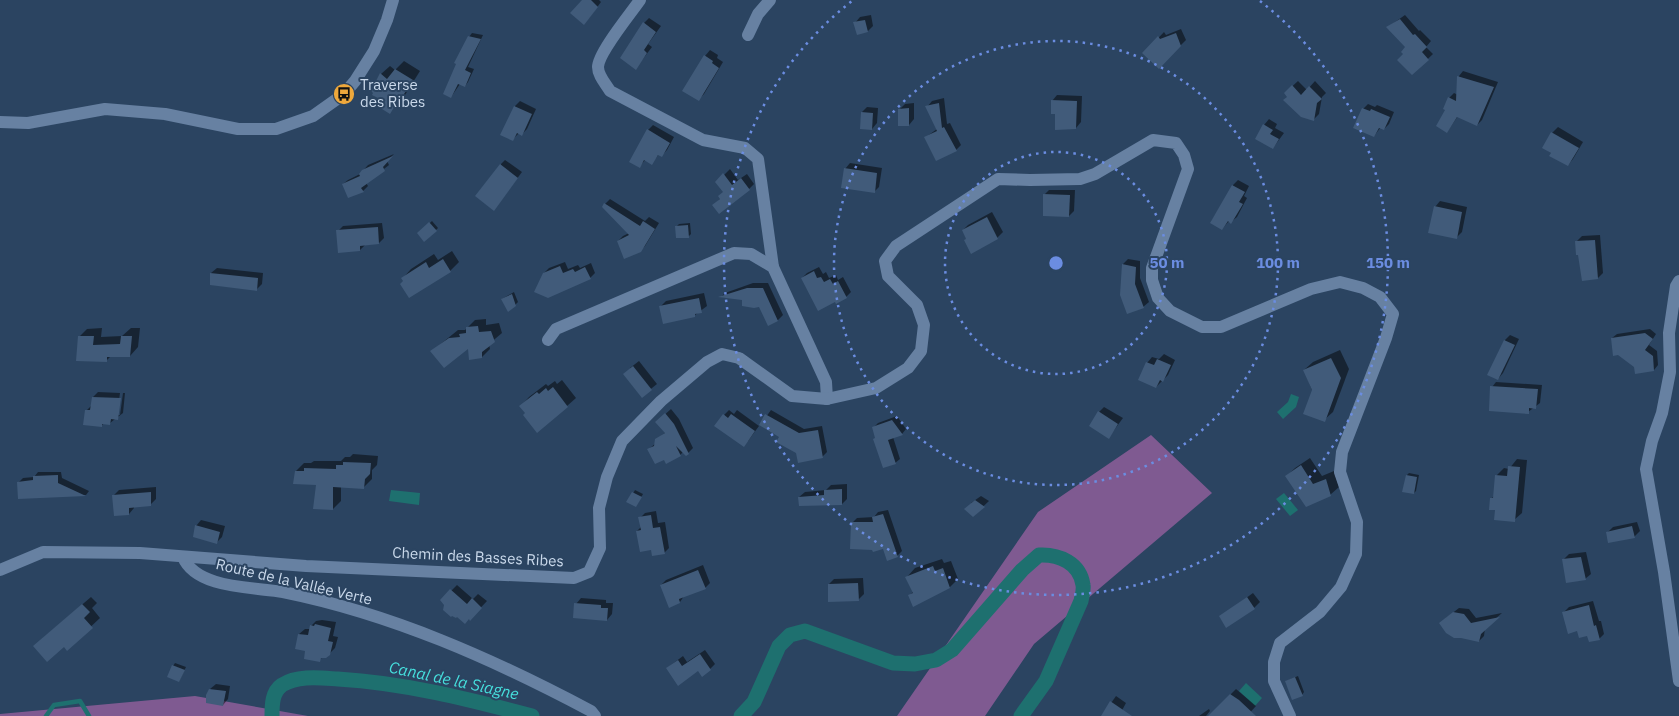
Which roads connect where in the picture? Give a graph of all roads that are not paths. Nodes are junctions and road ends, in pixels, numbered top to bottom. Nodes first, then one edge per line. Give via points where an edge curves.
1 (393, 0) edge
2 (640, 0) edge
3 (770, 0) edge
4 (748, 35) dead end
5 (0, 122) edge
6 (773, 267) junction
7 (1679, 281) edge
8 (548, 340) dead end
9 (827, 399) junction
10 (183, 557) junction
11 (0, 570) edge
12 (1679, 681) edge
13 (594, 716) edge
14 (1290, 716) edge

1 - 5 street via 374,51 356,81 314,116 276,129 238,129 165,114 105,109 28,123
2 - 6 street via 602,54 598,66 601,78 610,91 703,140 746,148 758,159
3 - 4 street via 758,14
6 - 8 street via 751,254 734,253 556,329
6 - 9 street via 826,382
7 - 12 street via 1669,333 1670,372 1646,469
9 - 10 street, Chemin des Basses Ribes via 792,396 739,358 722,354 707,362 661,401 622,441 606,478 599,508 600,548 589,572 574,578
9 - 14 street, Chemin des Basses Ribes via 876,388 908,368 921,351 924,325 918,305 888,276 885,261 896,246 998,179 1080,179 1095,174 1153,140 1176,143 1188,169 1152,268 1158,298 1170,311 1202,327 1221,327 1311,289 1340,282 1380,297 1393,314 1342,452 1340,472 1357,522 1356,554 1341,587 1320,612 1280,643 1274,662 1274,681
10 - 11 street, Chemin des Basses Ribes via 43,552
10 - 13 street, Route de la Vallée Verte via 192,570 222,584 283,592 417,630 490,660 591,711

